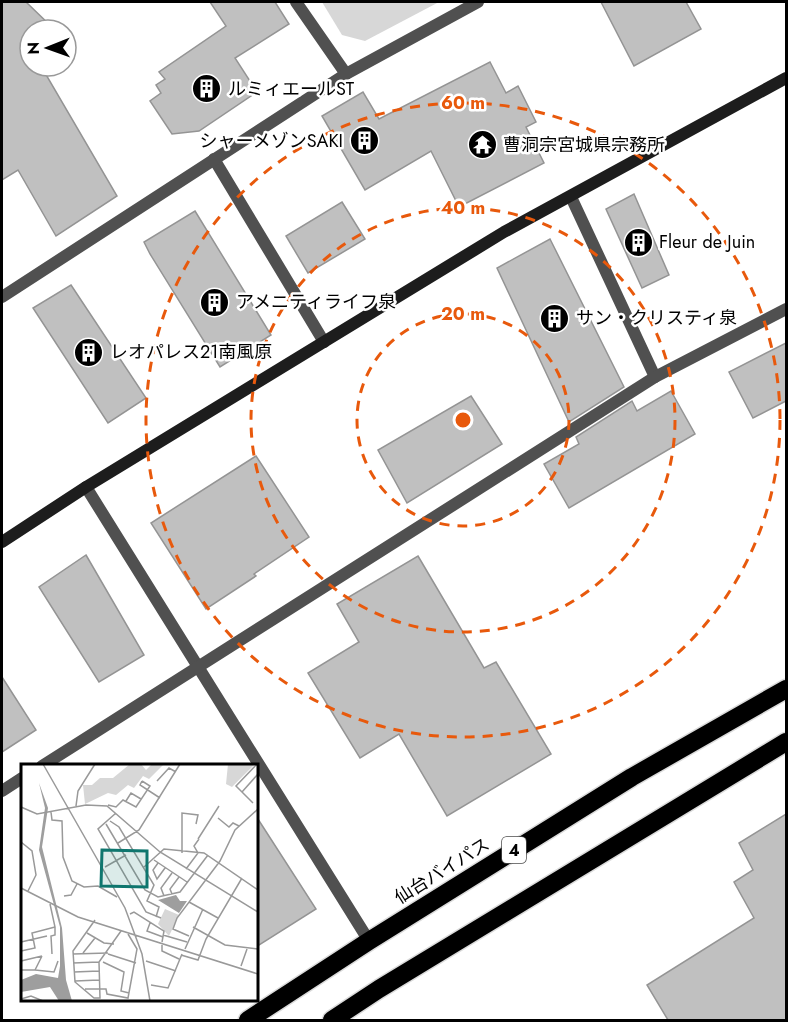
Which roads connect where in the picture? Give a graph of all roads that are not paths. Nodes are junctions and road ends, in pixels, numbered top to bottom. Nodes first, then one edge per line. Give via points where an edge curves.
1 (296, 2) edge
2 (478, 2) edge
3 (346, 74) junction
4 (786, 78) edge
5 (214, 159) junction
6 (571, 197) junction
7 (2, 297) edge
8 (786, 309) edge
9 (324, 342) junction
10 (655, 376) junction
11 (86, 487) junction
12 (2, 542) edge
13 (197, 666) junction
14 (786, 689) edge
15 (786, 742) edge
16 (44, 764) edge
17 (21, 779) edge
18 (2, 791) edge
19 (369, 941) junction
20 (248, 1020) edge
21 (332, 1020) edge

1 - 3 street
2 - 3 street
3 - 5 street
4 - 6 street
5 - 7 street
5 - 9 street
6 - 9 street via 504,232
6 - 10 street
8 - 10 street
9 - 11 street
10 - 13 street
11 - 12 street
11 - 13 street
13 - 16 street
13 - 19 street
14 - 19 highway, 仙台バイパス / 4 via 632,777
15 - 21 highway
17 - 18 street
19 - 20 highway, 仙台バイパス / 4

